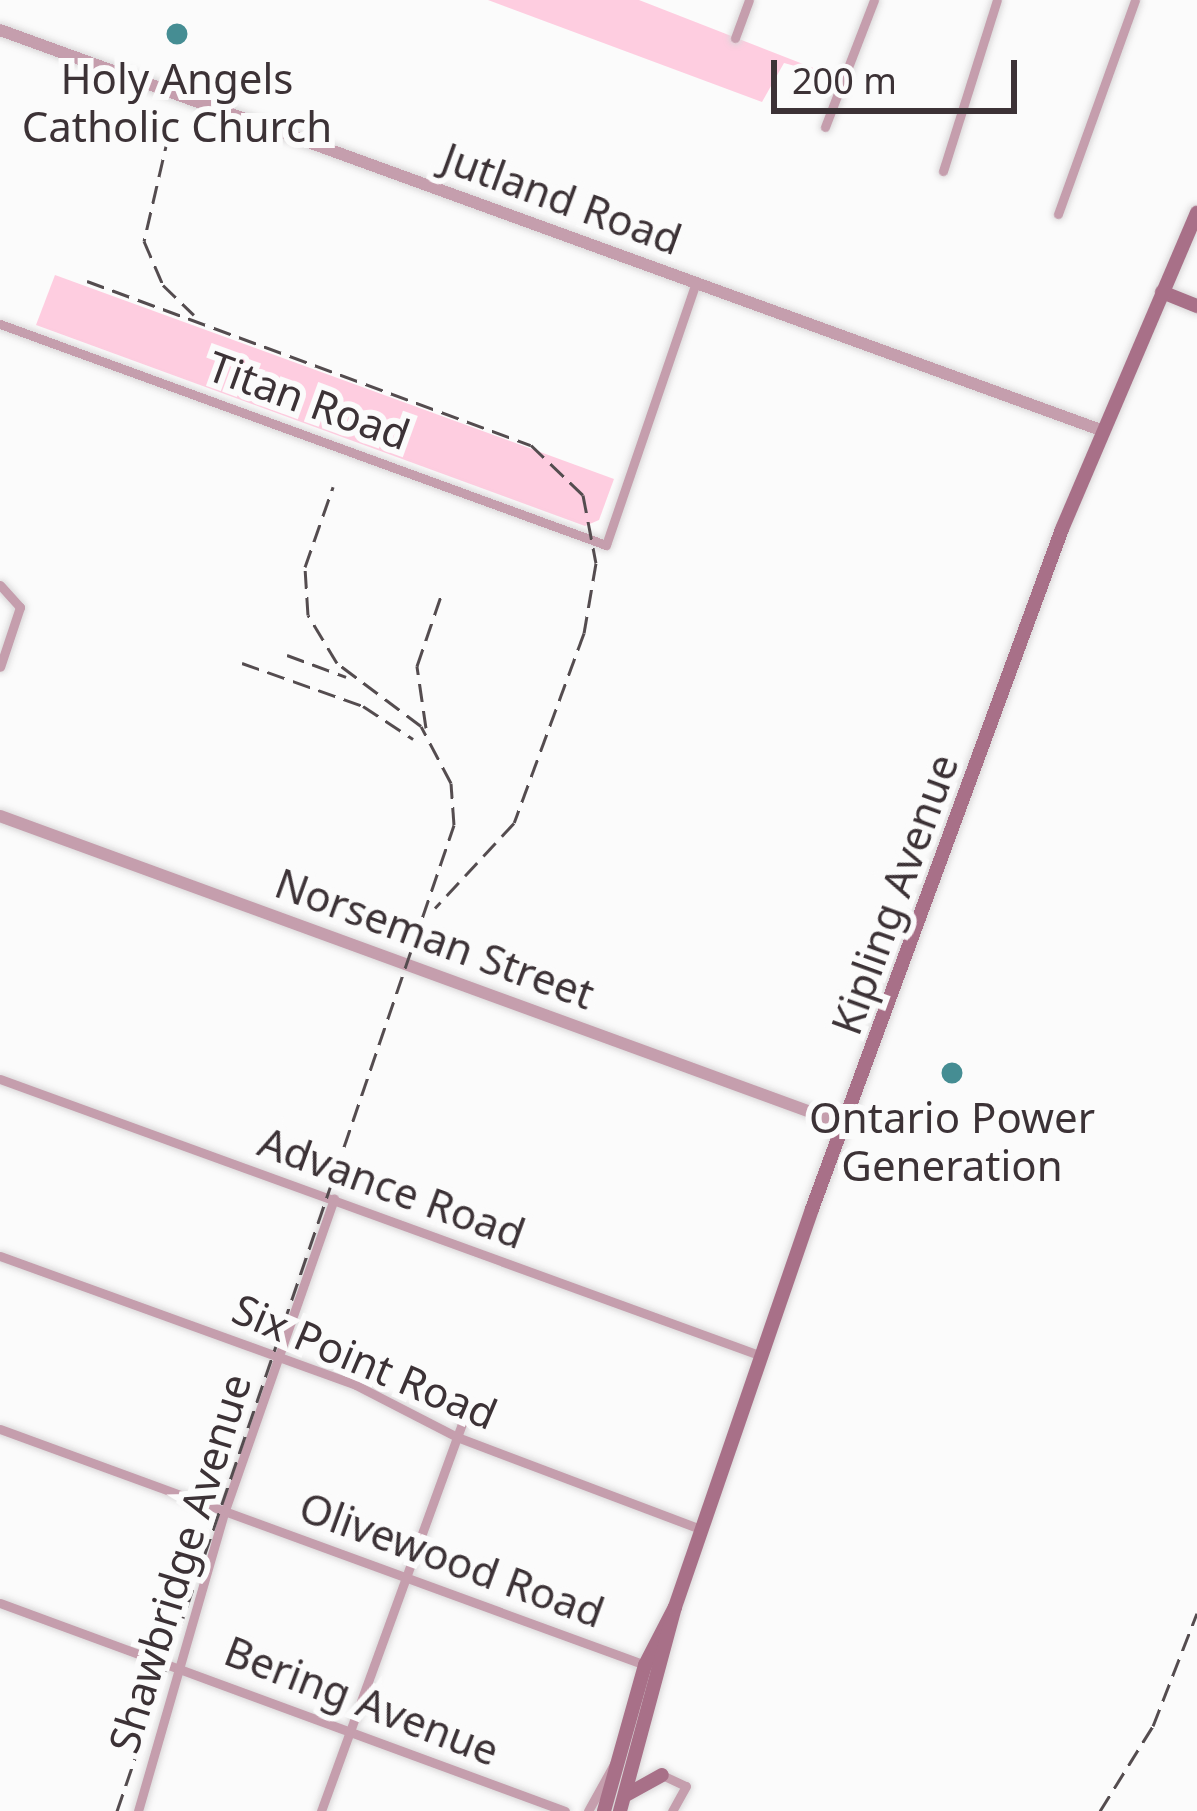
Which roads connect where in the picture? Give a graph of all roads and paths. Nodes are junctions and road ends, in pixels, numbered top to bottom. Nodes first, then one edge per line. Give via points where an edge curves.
1 (749, 0) edge
2 (874, 0) edge
3 (998, 0) edge
4 (1135, 0) edge
5 (0, 30) edge
6 (735, 38) dead end
7 (825, 127) dead end
8 (943, 171) dead end
9 (1197, 213) edge
10 (1058, 214) dead end
11 (696, 282) junction
12 (1162, 292) junction
13 (1197, 306) edge
14 (0, 324) edge
15 (1101, 430) junction
16 (0, 585) edge
17 (0, 667) edge
18 (0, 816) edge
19 (0, 1079) edge
20 (846, 1125) junction
21 (334, 1199) junction
22 (0, 1256) edge
23 (762, 1356) junction
24 (276, 1357) junction
25 (467, 1408) dead end
26 (0, 1429) edge
27 (457, 1437) junction
28 (225, 1510) junction
29 (703, 1530) junction
30 (405, 1579) junction
31 (0, 1603) edge
32 (651, 1667) junction
33 (180, 1668) junction
34 (349, 1732) junction
35 (638, 1746) junction
36 (619, 1754) junction
37 (662, 1775) junction
38 (626, 1795) junction
39 (137, 1811) edge
40 (320, 1811) edge
41 (565, 1811) edge
42 (588, 1811) edge
43 (604, 1811) edge
44 (620, 1811) edge
45 (672, 1811) edge

1 - 6 street
2 - 7 street
3 - 8 street
4 - 10 street
5 - 11 street, Jutland Road
9 - 12 main road, Kipling Avenue
11 - 14 street, Titan Road via 606,545
11 - 15 street, Jutland Road
12 - 13 main road
12 - 15 main road, Kipling Avenue
15 - 20 main road, Kipling Avenue
16 - 17 street via 20,607
18 - 20 street, Norseman Street
19 - 21 street, Advance Road
20 - 23 main road, Kipling Avenue
21 - 23 street, Advance Road
21 - 24 street, Shawbridge Avenue
22 - 24 street, Six Point Road
23 - 29 main road, Kipling Avenue
24 - 27 street, Six Point Road
24 - 28 street, Shawbridge Avenue
25 - 27 street
26 - 28 street, Olivewood Road
27 - 29 street, Six Point Road
27 - 30 street
28 - 30 street, Olivewood Road
28 - 33 street, Shawbridge Avenue
29 - 32 main road, Kipling Avenue
30 - 32 street, Olivewood Road
30 - 34 street
31 - 33 street, Bering Avenue
32 - 35 main road, Kipling Avenue
32 - 36 main road, Kipling Avenue
33 - 34 street, Bering Avenue
33 - 39 street, Shawbridge Avenue
34 - 40 street
34 - 41 street, Bering Avenue
35 - 37 main road
35 - 38 main road, Kipling Avenue
36 - 42 street, Kipling Avenue
36 - 43 main road, Kipling Avenue
37 - 38 main road
37 - 45 street via 686,1786
38 - 44 main road, Kipling Avenue

